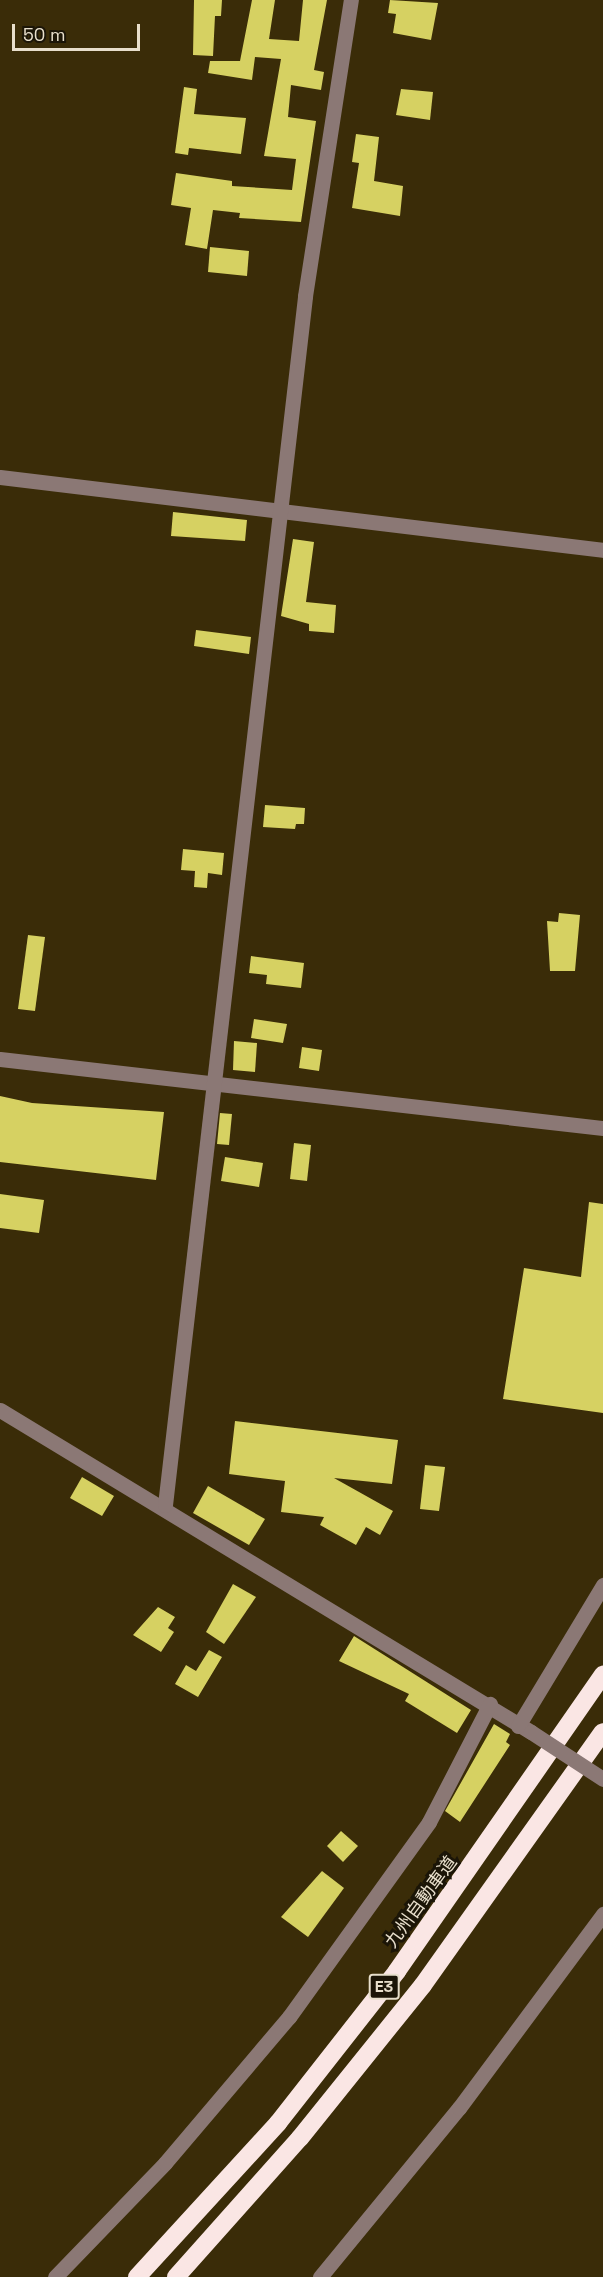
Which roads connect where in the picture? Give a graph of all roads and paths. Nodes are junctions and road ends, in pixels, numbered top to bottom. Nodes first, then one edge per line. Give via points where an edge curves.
1 (351, 0) edge
2 (0, 477) edge
3 (280, 508) junction
4 (603, 550) edge
5 (0, 1059) edge
6 (212, 1086) junction
7 (603, 1128) edge
8 (0, 1410) edge
9 (165, 1505) junction
10 (603, 1585) edge
11 (603, 1676) edge
12 (490, 1704) junction
13 (524, 1729) junction
14 (603, 1732) edge
15 (603, 1779) edge
16 (603, 1914) edge
17 (327, 2273) edge
18 (55, 2277) edge
19 (137, 2277) edge
20 (176, 2277) edge

1 - 3 street via 305,296
2 - 3 street
3 - 4 street
3 - 6 street
5 - 6 street
6 - 7 street
6 - 9 street
8 - 9 street
9 - 12 street
10 - 13 street
11 - 19 highway, 九州自動車道 / E3 via 397,1971 278,2123
12 - 13 street
12 - 18 street via 429,1821 289,2018 165,2163
13 - 15 street, bridge
14 - 20 highway, E3 via 423,1985 300,2138
16 - 17 street via 459,2108

